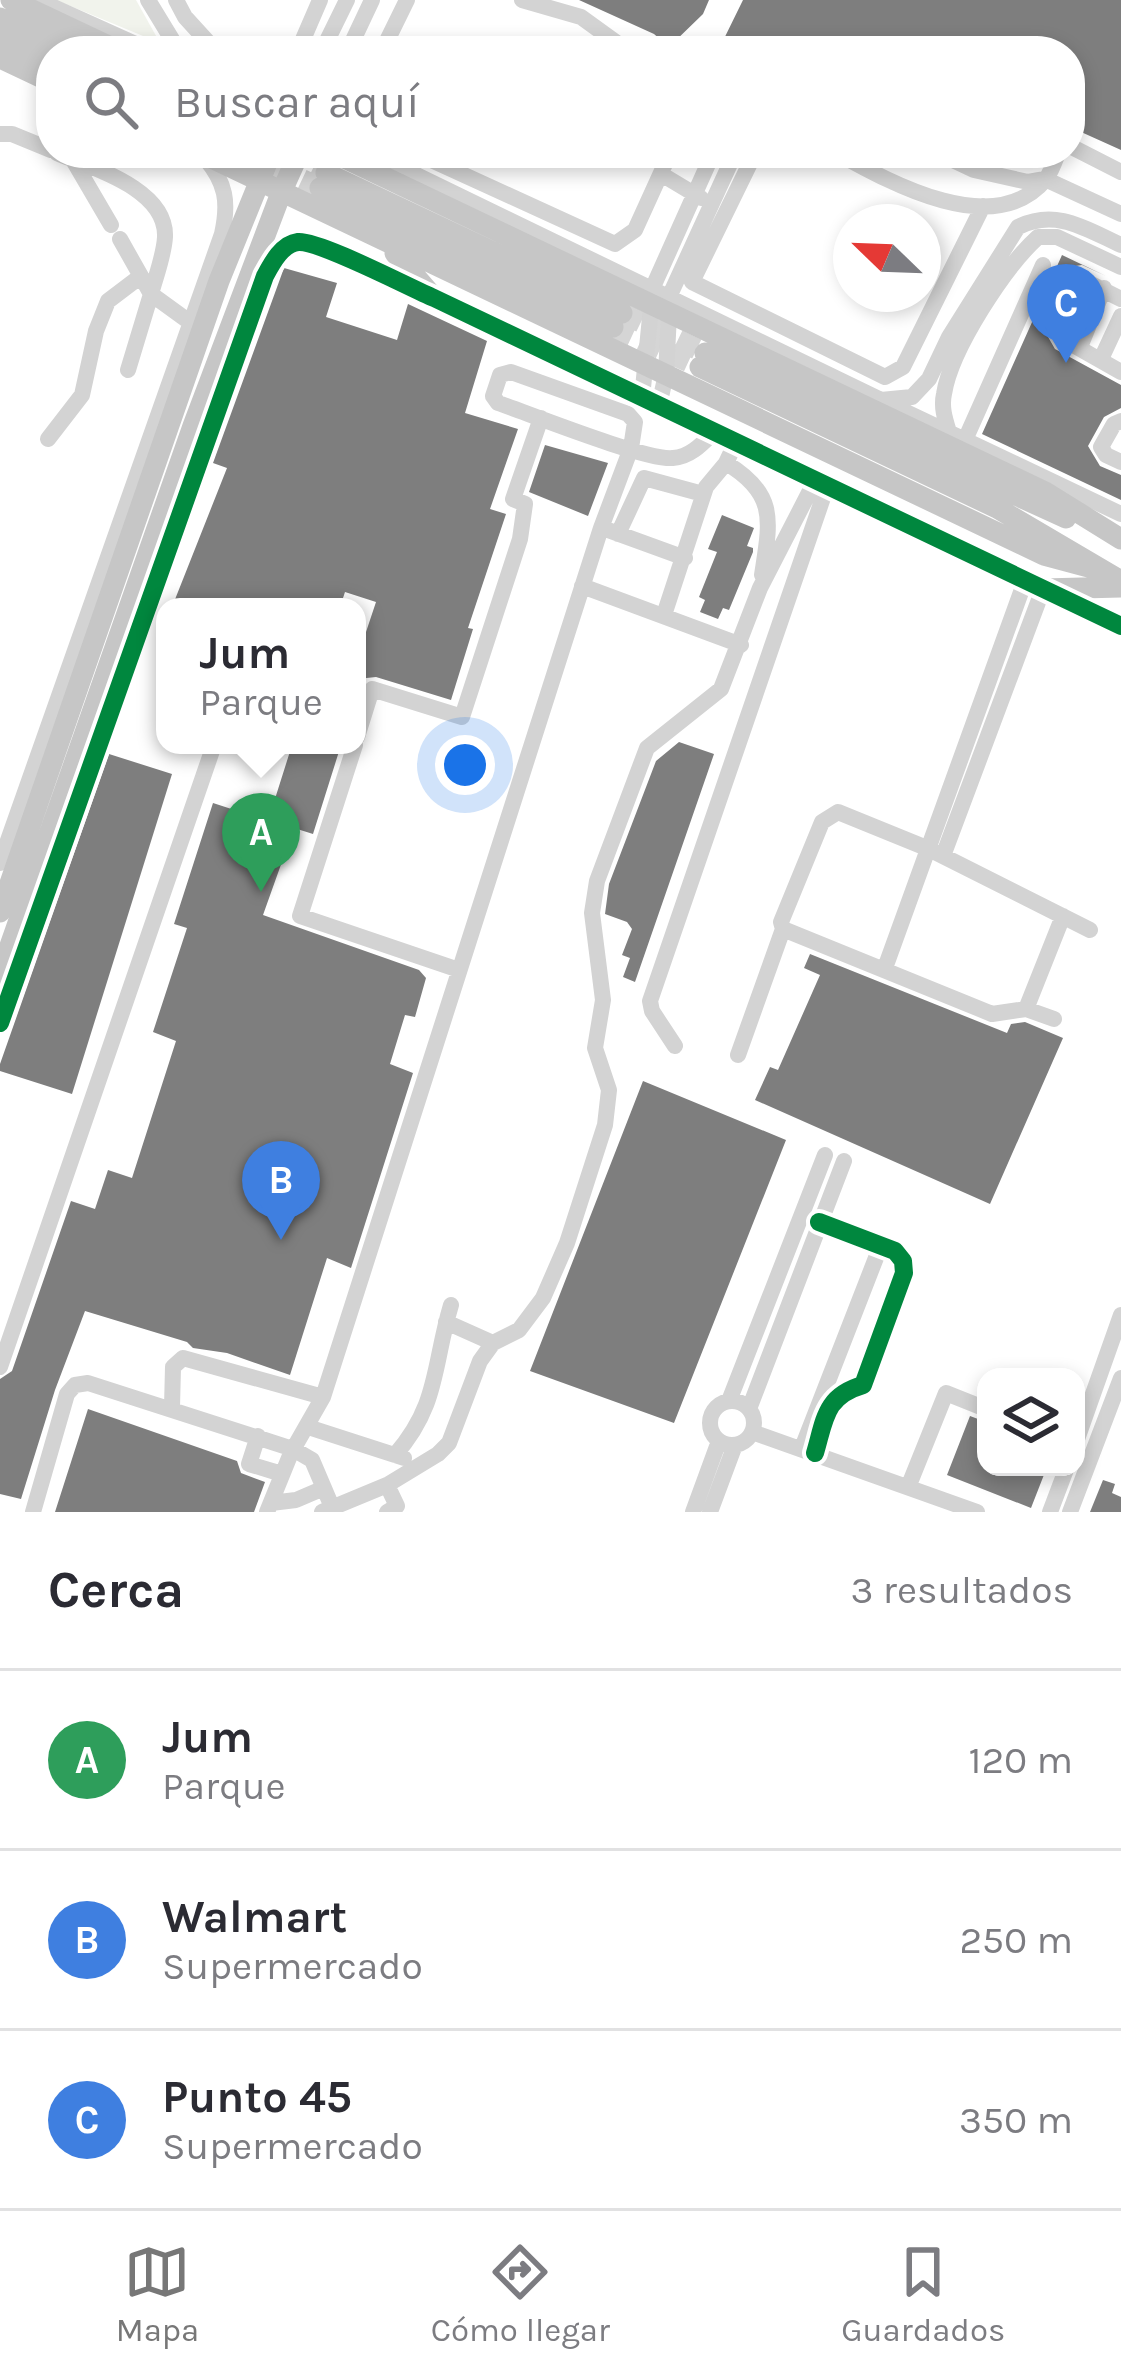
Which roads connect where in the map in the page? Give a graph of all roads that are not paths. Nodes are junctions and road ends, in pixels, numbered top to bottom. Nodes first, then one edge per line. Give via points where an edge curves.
1 (11, 0) edge
2 (38, 0) edge
3 (148, 0) edge
4 (176, 0) edge
5 (320, 0) edge
6 (347, 0) edge
7 (372, 0) edge
8 (407, 0) edge
9 (529, 0) edge
10 (0, 18) edge
11 (38, 36) edge
12 (87, 36) edge
13 (118, 36) edge
14 (170, 36) edge
15 (202, 36) edge
16 (304, 36) edge
17 (329, 36) edge
18 (355, 36) edge
19 (389, 36) edge
20 (610, 36) edge
21 (0, 38) edge
22 (36, 55) edge
23 (4, 66) edge
24 (36, 77) edge
25 (0, 134) edge
26 (36, 144) edge
27 (1085, 154) edge
28 (70, 168) edge
29 (92, 168) edge
30 (212, 168) edge
31 (231, 168) edge
32 (264, 168) edge
33 (292, 168) edge
34 (395, 168) edge
35 (449, 168) edge
36 (664, 168) edge
37 (706, 168) edge
38 (730, 168) edge
39 (745, 168) edge
40 (877, 168) edge
41 (977, 168) edge
42 (1051, 168) edge
43 (327, 171) edge
44 (1121, 172) edge
45 (661, 174) junction
46 (1046, 179) junction
47 (257, 181) junction
48 (427, 188) junction
49 (695, 192) junction
50 (280, 193) junction
51 (983, 206) junction
52 (716, 212) junction
53 (1121, 214) edge
54 (1036, 228) junction
55 (386, 244) junction
56 (1121, 244) edge
57 (1043, 265) dead end
58 (1121, 267) edge
59 (141, 276) junction
60 (219, 281) junction
61 (1104, 288) junction
62 (152, 294) junction
63 (434, 298) junction
64 (200, 299) junction
65 (1121, 299) edge
66 (660, 301) junction
67 (1121, 316) edge
68 (617, 320) tunnel mouth
69 (191, 323) junction
70 (1080, 347) junction
71 (1102, 357) junction
72 (657, 369) junction
73 (128, 370) dead end
74 (1121, 372) edge
75 (221, 394) junction
76 (912, 397) junction
77 (880, 400) junction
78 (651, 402) junction
79 (541, 418) junction
80 (1121, 421) edge
81 (193, 426) junction
82 (950, 432) junction
83 (713, 434) junction
84 (48, 439) dead end
85 (735, 444) junction
86 (631, 448) junction
87 (1121, 462) edge
88 (148, 463) junction
89 (726, 463) junction
90 (820, 486) junction
91 (1056, 491) junction
92 (703, 494) junction
93 (1121, 514) edge
94 (610, 531) junction
95 (1121, 541) edge
96 (685, 558) junction
97 (1100, 570) junction
98 (1121, 584) edge
99 (1034, 585) junction
100 (582, 586) junction
101 (760, 588) junction
102 (128, 611) junction
103 (664, 615) junction
104 (1121, 626) edge
105 (134, 644) junction
106 (741, 645) junction
107 (366, 708) edge
108 (78, 753) junction
109 (211, 754) edge
110 (352, 754) edge
111 (16, 816) edge
112 (936, 852) junction
113 (0, 863) edge
114 (0, 911) edge
115 (1063, 916) junction
116 (783, 929) junction
117 (1090, 930) dead end
118 (0, 939) edge
119 (885, 968) junction
120 (460, 970) junction
121 (0, 974) edge
122 (1026, 1010) junction
123 (1054, 1019) dead end
124 (0, 1023) edge
125 (675, 1046) dead end
126 (737, 1055) dead end
127 (825, 1155) dead end
128 (844, 1161) dead end
129 (819, 1222) junction
130 (881, 1245) junction
131 (1121, 1315) edge
132 (493, 1343) junction
133 (0, 1367) edge
134 (1121, 1378) edge
135 (323, 1396) junction
136 (729, 1401) junction
137 (977, 1405) edge
138 (172, 1408) junction
139 (749, 1409) junction
140 (1085, 1416) edge
141 (308, 1427) junction
142 (752, 1432) junction
143 (258, 1436) junction
144 (727, 1443) junction
145 (293, 1448) junction
146 (808, 1450) junction
147 (395, 1455) junction
148 (423, 1466) junction
149 (281, 1474) junction
150 (1064, 1476) edge
151 (387, 1484) junction
152 (909, 1485) junction
153 (324, 1487) junction
154 (269, 1508) edge
155 (327, 1509) edge
156 (33, 1512) edge
157 (387, 1512) edge
158 (693, 1512) edge
159 (710, 1512) edge
160 (977, 1512) edge
161 (1050, 1512) edge
162 (1070, 1512) edge

1 - 12 main road
2 - 13 street
3 - 14 street
4 - 15 street
5 - 16 street
6 - 17 street
7 - 18 street
8 - 19 street
9 - 20 street
10 - 11 main road
21 - 22 main road
23 - 24 main road
25 - 26 street
27 - 44 street
28 - 59 street
29 - 62 street via 154,205 165,233
30 - 64 street via 224,182 227,212
31 - 47 main road
32 - 47 main road
33 - 50 main road
34 - 48 street
35 - 45 street via 615,244 634,230
36 - 45 street
37 - 49 street
38 - 52 street
39 - 52 street
40 - 51 street via 960,208
41 - 46 street
42 - 46 street
43 - 48 main road
43 - 68 main road
45 - 49 street
46 - 51 street via 1011,203
46 - 53 street
47 - 50 main road
47 - 60 main road
48 - 66 main road
49 - 52 street
49 - 66 street
50 - 55 main road
50 - 81 main road
51 - 52 street via 904,367 885,377 692,282
52 - 66 street
54 - 56 street via 1063,218
54 - 58 street
54 - 76 street via 1018,226
54 - 82 street via 965,340 944,392
55 - 63 main road
55 - 72 main road
57 - 82 street
59 - 62 street
59 - 84 street via 108,301 82,395
60 - 64 main road
60 - 88 main road
61 - 65 street
61 - 70 street
61 - 70 street via 1077,277 1055,314 1054,329
62 - 69 street
62 - 73 street
63 - 75 street via 302,242 278,255 265,276
63 - 78 street
64 - 69 street
66 - 72 street
66 - 77 street
66 - 82 main road
67 - 71 street
69 - 88 street
70 - 71 street
71 - 74 street
72 - 78 street
72 - 97 main road via 1044,555
75 - 81 main road
75 - 105 street
76 - 77 street
76 - 82 street
77 - 82 street
78 - 83 street
79 - 86 street
79 - 86 street via 494,400 500,375 628,414
79 - 107 street via 513,500 525,504 520,538 462,717 372,688
80 - 87 street via 1102,447
81 - 102 main road
82 - 91 main road
83 - 85 street
83 - 86 street via 672,459
85 - 89 street
85 - 90 street
86 - 94 street
88 - 111 main road
89 - 92 street
89 - 101 street via 749,478 766,506
90 - 99 street
90 - 101 street
90 - 125 street via 650,1000
91 - 93 street
91 - 95 main road
92 - 94 street via 644,478
92 - 96 street
94 - 96 street
94 - 100 street
95 - 97 main road via 703,360 998,508
96 - 103 street
97 - 98 main road
98 - 99 main road
99 - 104 street
99 - 112 street
100 - 103 street
100 - 120 street
101 - 106 street
102 - 105 main road
102 - 108 main road
103 - 106 street
105 - 124 street
106 - 132 street via 722,689 647,748 597,881 592,913 603,1000 595,1048 609,1090 605,1125 543,1298 519,1330
108 - 111 main road via 43,811
108 - 121 main road
109 - 133 street
110 - 120 street via 300,916
111 - 113 street
111 - 114 main road
111 - 118 main road via 28,857
112 - 115 street
112 - 116 street via 832,813
112 - 119 street
115 - 117 street
115 - 122 street
116 - 119 street
116 - 126 street
119 - 122 street via 992,1014
120 - 135 street
122 - 123 street
127 - 136 street
128 - 129 street
129 - 130 street
129 - 139 street
130 - 146 street
130 - 146 street via 896,1251 904,1273 863,1385 836,1398
131 - 140 street
132 - 147 street via 449,1314 431,1399
132 - 148 street via 449,1443
134 - 162 street
135 - 138 street via 183,1358 173,1367
135 - 141 street
136 - 139 street
136 - 144 street via 711,1418 711,1431
137 - 152 street via 946,1393
138 - 143 street
138 - 156 street via 75,1385
139 - 142 street
141 - 145 street
141 - 147 street
142 - 144 street
142 - 146 street
143 - 145 street
143 - 149 street via 249,1464
144 - 158 street
144 - 159 street
145 - 149 street
145 - 153 street via 312,1460
146 - 152 street
147 - 148 street
148 - 151 street
149 - 154 street
150 - 161 street
151 - 155 street
151 - 157 street via 397,1506
152 - 160 street
153 - 154 street
153 - 155 street

